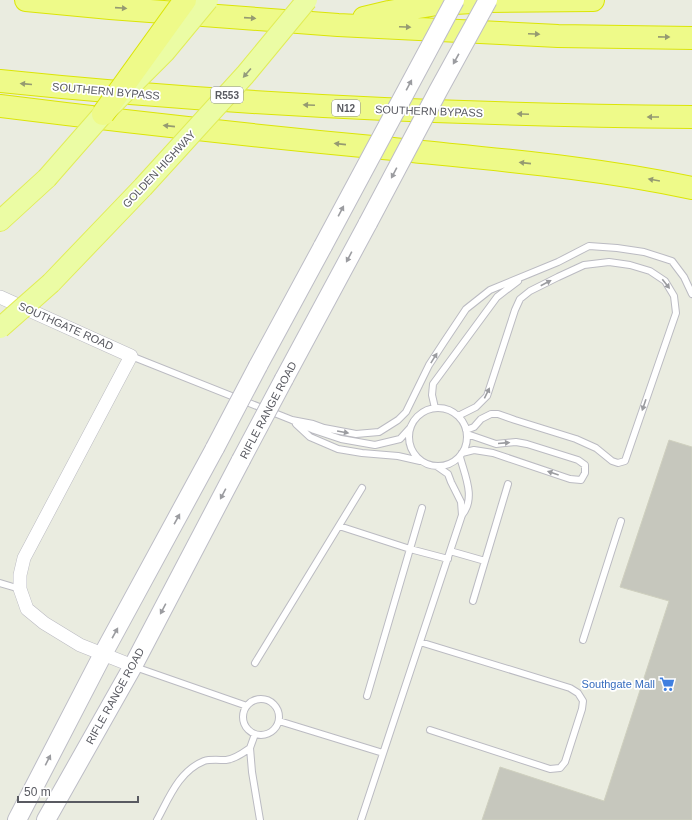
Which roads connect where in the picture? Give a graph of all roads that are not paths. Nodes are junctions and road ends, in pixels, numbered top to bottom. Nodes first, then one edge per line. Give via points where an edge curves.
1 (26, 0) edge
2 (185, 0) edge
3 (208, 0) edge
4 (307, 0) edge
5 (455, 0) edge
6 (488, 0) edge
7 (593, 0) edge
8 (338, 25) junction
9 (692, 38) edge
10 (0, 81) edge
11 (0, 106) edge
12 (103, 114) junction
13 (692, 117) edge
14 (692, 188) edge
15 (0, 221) edge
16 (522, 277) junction
17 (692, 294) edge
18 (0, 297) edge
19 (0, 328) edge
20 (131, 356) junction
21 (435, 408) junction
22 (406, 412) junction
23 (421, 413) junction
24 (458, 416) junction
25 (292, 420) junction
26 (410, 428) junction
27 (466, 432) junction
28 (461, 455) junction
29 (420, 461) junction
30 (438, 467) junction
31 (508, 484) dead end
32 (362, 488) dead end
33 (422, 508) dead end
34 (462, 515) junction
35 (621, 521) dead end
36 (339, 526) junction
37 (410, 549) junction
38 (450, 551) junction
39 (448, 559) junction
40 (485, 561) junction
41 (0, 583) edge
42 (20, 589) junction
43 (473, 601) dead end
44 (583, 640) dead end
45 (420, 642) junction
46 (103, 654) junction
47 (255, 663) dead end
48 (133, 666) junction
49 (367, 696) dead end
50 (247, 706) junction
51 (279, 721) junction
52 (430, 730) dead end
53 (256, 734) junction
54 (250, 748) junction
55 (383, 753) junction
56 (17, 820) edge
57 (46, 820) edge
58 (157, 820) edge
59 (260, 820) edge
60 (361, 820) edge

1 -> 8 highway
2 - 12 highway, bridge
3 - 12 main road, bridge via 165,52
4 -> 19 main road, GOLDEN HIGHWAY / R553, bridge via 245,75 143,187 51,283
46 -> 5 main road, bridge
6 -> 48 main road, RIFLE RANGE ROAD, bridge
7 - 8 highway via 437,4 389,12
8 -> 9 highway via 558,36
13 -> 10 highway, SOUTHERN BYPASS / N12 via 370,109 194,99
14 -> 11 highway via 596,171
12 - 15 main road, bridge via 47,178
16 - 17 lane via 589,246 617,248 644,252 672,261
16 - 21 lane via 497,297 433,384
22 -> 16 lane via 429,365 466,309 490,290
18 - 20 street, SOUTHGATE ROAD
20 - 25 lane
20 - 42 street via 24,558
21 - 23 lane
21 - 24 lane via 450,411
22 - 23 lane
25 -> 22 lane via 356,434 379,432
23 - 26 lane via 414,419
24 - 27 lane
24 -> 27 lane via 476,407 487,396 515,310 520,299 530,291 584,265 609,262 650,271 665,281 674,296 676,313 625,460 618,463 596,448 576,439 498,414 481,419
25 - 26 lane via 341,439 375,445 400,439
25 - 29 lane via 310,437 338,449
26 - 29 lane via 409,446
27 - 28 lane via 466,444
27 -> 28 lane via 496,444 527,444 578,460 585,465 585,473 581,480 570,479 493,453 474,450
28 - 30 lane via 448,465
28 - 34 lane via 470,499
29 - 30 lane
30 - 34 lane via 448,474 461,502
31 - 40 lane
32 - 36 lane
33 - 37 lane
34 - 38 lane
35 - 44 lane
36 - 37 lane
36 - 47 lane
37 - 39 lane
37 - 49 lane
38 - 39 lane
38 - 40 lane
39 - 45 lane
40 - 43 lane
41 - 42 lane
42 - 46 street via 27,609 44,623 80,645
45 - 52 lane via 570,688 578,693 583,701 565,762 560,768 550,769
45 - 55 lane
46 - 48 street
56 -> 46 main road
48 - 50 lane
48 - 57 main road, RIFLE RANGE ROAD
50 - 51 lane via 257,699 269,700 278,709
50 - 53 lane via 243,716 244,722 250,731
51 - 53 lane via 267,734
51 - 55 lane
53 - 54 lane
54 - 58 lane via 239,756 227,760 205,760 189,770 177,783
54 - 59 lane
55 - 60 lane

